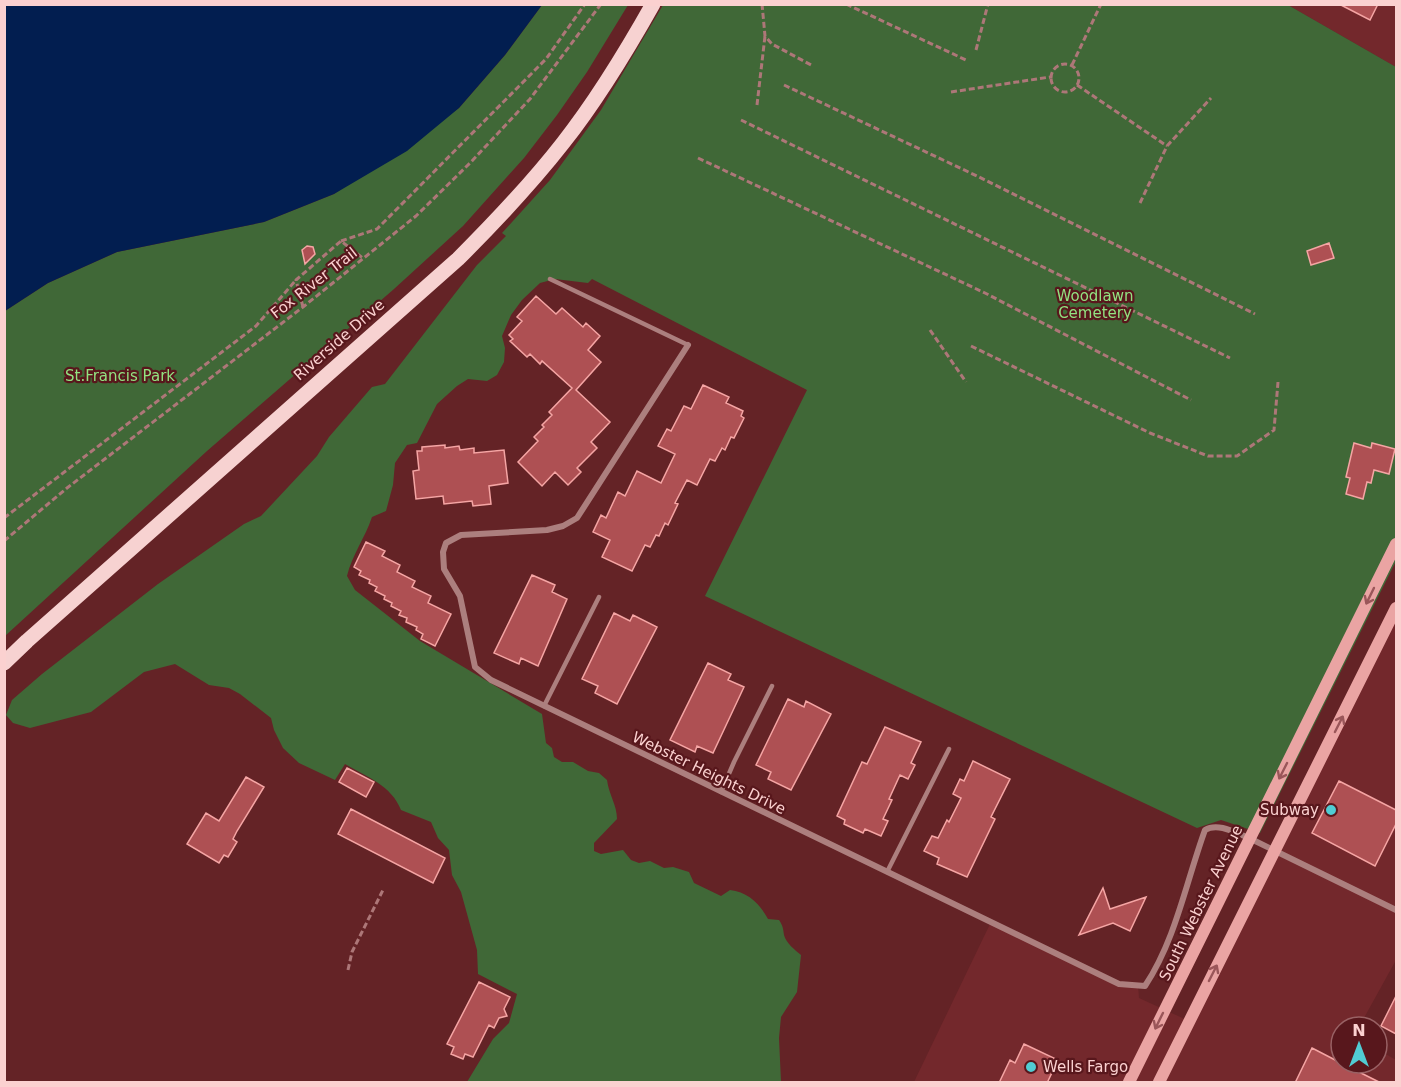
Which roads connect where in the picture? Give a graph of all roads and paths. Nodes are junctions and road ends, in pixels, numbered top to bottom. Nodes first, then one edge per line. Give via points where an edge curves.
1 (585, 4) edge
2 (602, 4) edge
3 (653, 4) edge
4 (762, 4) edge
5 (846, 4) edge
6 (988, 4) edge
7 (1101, 4) edge
8 (765, 36) junction
9 (975, 50) dead end
10 (966, 60) dead end
11 (1072, 65) junction
12 (813, 66) dead end
13 (1050, 77) junction
14 (784, 86) dead end
15 (1077, 86) junction
16 (951, 92) dead end
17 (1211, 98) dead end
18 (757, 105) dead end
19 (741, 120) dead end
20 (1167, 146) junction
21 (698, 158) dead end
22 (1140, 203) dead end
23 (341, 241) junction
24 (364, 259) junction
25 (550, 279) dead end
26 (296, 280) junction
27 (303, 307) junction
28 (1255, 314) dead end
29 (930, 330) dead end
30 (688, 345) joint
31 (971, 346) dead end
32 (1230, 358) dead end
33 (966, 382) dead end
34 (1278, 382) dead end
35 (1191, 400) dead end
36 (4, 518) edge
37 (4, 541) edge
38 (1396, 544) edge
39 (599, 597) dead end
40 (1396, 611) edge
41 (4, 663) edge
42 (772, 686) dead end
43 (544, 706) junction
44 (949, 749) dead end
45 (721, 792) junction
46 (1249, 838) junction
47 (1275, 850) junction
48 (887, 872) junction
49 (383, 890) dead end
50 (1396, 910) edge
51 (348, 970) dead end
52 (1129, 1083) edge
53 (1160, 1083) edge

1 - 23 path via 546,59 377,229
2 - 24 path, Fox River Trail via 530,99 416,216
3 - 41 main road, Riverside Drive via 564,142 488,229
4 - 8 path
5 - 10 path
6 - 9 path
7 - 11 path
8 - 12 path via 772,44
8 - 18 path
11 - 13 path via 1058,65
11 - 15 path via 1079,76
13 - 15 path via 1060,92
13 - 16 path
14 - 28 path via 977,176
15 - 20 path
17 - 20 path
19 - 32 path
20 - 22 path
21 - 35 path via 984,293
23 - 24 path
23 - 26 path
24 - 27 path, Fox River Trail
25 - 30 lane
26 - 27 path
26 - 36 path via 256,326
27 - 37 path, Fox River Trail
29 - 33 path
30 - 43 street, Webster Heights Drive via 577,518 547,530 461,535 446,543 444,569 460,596 475,667 490,680
31 - 34 path via 1150,433 1208,456 1237,456 1274,430
38 -> 46 main road, South Webster Avenue
39 - 43 lane
47 -> 40 main road
42 - 45 lane
43 - 45 street, Webster Heights Drive
44 - 48 lane
45 - 48 street, Webster Heights Drive
46 - 47 street, Webster Heights Drive
46 - 48 street, Webster Heights Drive via 1227,829 1205,830 1174,927 1145,986 1119,984
46 -> 52 main road, South Webster Avenue
47 - 50 street, Webster Heights Drive
53 -> 47 main road
49 - 51 path via 352,952

